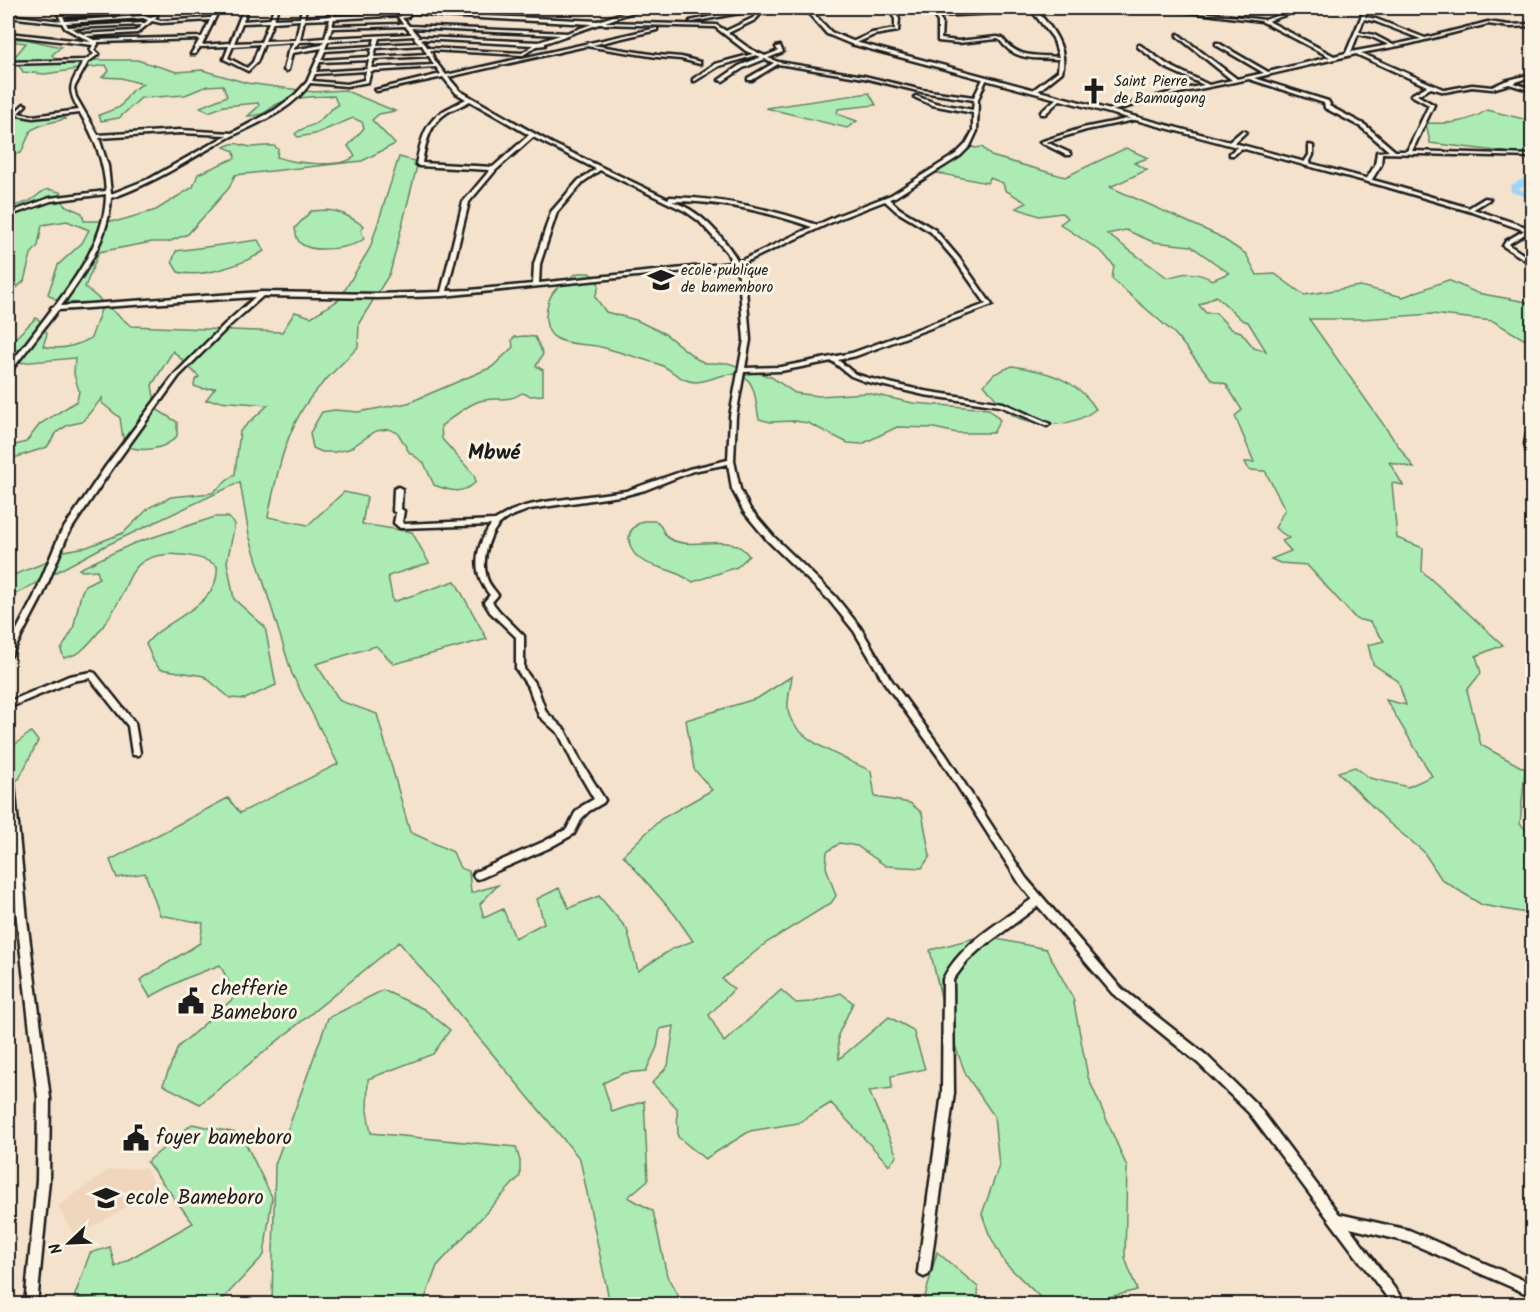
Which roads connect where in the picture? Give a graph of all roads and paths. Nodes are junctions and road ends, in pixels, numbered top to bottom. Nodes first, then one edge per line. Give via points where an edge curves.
1 (58, 8) edge
2 (218, 8) edge
3 (246, 8) edge
4 (276, 8) edge
5 (304, 8) edge
6 (333, 8) edge
7 (372, 8) edge
8 (456, 8) edge
9 (640, 8) edge
10 (711, 8) edge
11 (763, 8) edge
12 (806, 8) edge
13 (890, 8) edge
14 (931, 8) edge
15 (1064, 8) edge
16 (1160, 8) edge
17 (1282, 8) edge
18 (1367, 8) edge
19 (167, 9) edge
20 (1033, 9) edge
21 (410, 11) edge
22 (371, 14) junction
23 (729, 14) junction
24 (8, 15) edge
25 (60, 15) junction
26 (936, 15) junction
27 (334, 16) junction
28 (465, 16) junction
29 (152, 18) junction
30 (211, 18) junction
31 (303, 18) junction
32 (499, 18) junction
33 (1363, 18) junction
34 (271, 19) junction
35 (1265, 21) junction
36 (62, 22) junction
37 (240, 22) junction
38 (596, 22) junction
39 (144, 24) junction
40 (672, 25) junction
41 (1533, 25) edge
42 (406, 26) junction
43 (66, 27) junction
44 (330, 27) junction
45 (489, 31) junction
46 (727, 32) junction
47 (1357, 33) junction
48 (8, 34) edge
49 (84, 34) junction
50 (567, 34) junction
51 (1178, 35) dead end
52 (415, 36) junction
53 (377, 37) junction
54 (203, 38) junction
55 (327, 38) junction
56 (1425, 39) junction
57 (298, 40) junction
58 (481, 41) junction
59 (96, 43) junction
60 (262, 43) junction
61 (853, 43) junction
62 (423, 44) junction
63 (544, 44) junction
64 (580, 44) junction
65 (1216, 44) dead end
66 (229, 45) junction
67 (199, 46) junction
68 (1139, 46) dead end
69 (1393, 46) junction
70 (778, 47) dead end
71 (322, 48) junction
72 (374, 48) junction
73 (427, 49) junction
74 (290, 52) junction
75 (1352, 52) junction
76 (193, 53) dead end
77 (523, 54) junction
78 (756, 54) junction
79 (430, 55) junction
80 (531, 55) junction
81 (1333, 57) junction
82 (762, 58) junction
83 (1062, 58) junction
84 (372, 59) junction
85 (86, 61) junction
86 (318, 62) junction
87 (8, 63) edge
88 (698, 63) dead end
89 (777, 63) junction
90 (437, 66) junction
91 (286, 70) dead end
92 (369, 70) junction
93 (315, 73) junction
94 (1267, 73) junction
95 (445, 75) junction
96 (1533, 75) edge
97 (1249, 78) junction
98 (750, 79) dead end
99 (986, 79) junction
100 (695, 80) dead end
101 (721, 80) dead end
102 (1235, 80) junction
103 (310, 82) junction
104 (1507, 82) junction
105 (1208, 85) junction
106 (1431, 86) junction
107 (377, 90) dead end
108 (1533, 90) edge
109 (1035, 92) junction
110 (916, 97) dead end
111 (1060, 98) junction
112 (469, 99) junction
113 (976, 99) junction
114 (24, 105) dead end
115 (81, 111) junction
116 (1110, 111) junction
117 (975, 112) junction
118 (1043, 113) dead end
119 (1137, 118) junction
120 (1244, 132) dead end
121 (232, 134) junction
122 (532, 135) junction
123 (95, 136) junction
124 (1232, 143) junction
125 (1242, 146) junction
126 (1311, 146) dead end
127 (1393, 152) junction
128 (1409, 153) junction
129 (1068, 154) dead end
130 (1232, 154) dead end
131 (1533, 156) edge
132 (1306, 164) junction
133 (598, 167) junction
134 (494, 169) junction
135 (1369, 180) junction
136 (108, 195) junction
137 (666, 199) junction
138 (886, 199) junction
139 (1487, 199) dead end
140 (1470, 209) junction
141 (8, 214) edge
142 (816, 227) junction
143 (1530, 230) edge
144 (1533, 262) edge
145 (738, 264) junction
146 (536, 285) junction
147 (262, 294) junction
148 (443, 294) junction
149 (54, 308) junction
150 (834, 360) junction
151 (742, 370) junction
152 (8, 371) edge
153 (1533, 423) edge
154 (1047, 424) dead end
155 (731, 461) junction
156 (1533, 461) edge
157 (398, 489) dead end
158 (497, 522) junction
159 (8, 654) edge
160 (8, 705) edge
161 (136, 753) dead end
162 (8, 772) edge
163 (478, 875) dead end
164 (1038, 900) junction
165 (1335, 1218) junction
166 (924, 1271) dead end
167 (1533, 1290) edge
168 (31, 1305) edge
169 (1399, 1305) edge

1 - 25 street
2 - 30 street
3 - 37 street
4 - 34 street
5 - 31 street
6 - 27 street
7 - 22 street
8 - 28 street
9 - 38 street
10 - 23 street
11 - 23 street
11 - 46 street via 754,19
12 - 61 main road via 831,34
13 - 61 street via 897,19 897,30
14 - 26 street
15 - 20 street
16 - 35 street
17 - 35 street via 1292,12
18 - 33 street
19 - 25 street
19 - 29 street
20 - 26 street
20 - 83 street
21 - 22 street
21 - 28 street
21 - 42 street via 400,17
22 - 27 street
23 - 40 street
24 - 36 street
25 - 36 street
26 - 83 street via 940,22 939,40 999,38 1014,54
27 - 31 street
27 - 44 street
28 - 32 street
29 - 30 street
29 - 36 street
29 - 39 street
30 - 54 street
31 - 34 street
31 - 57 street
32 - 38 street
32 - 45 street
33 - 47 street
33 - 56 street
34 - 37 street
34 - 60 street
35 - 81 street
36 - 43 street
37 - 66 street
38 - 40 street
38 - 50 street
39 - 43 street
39 - 49 street via 135,32
40 - 46 street via 716,26
40 - 64 street
41 - 56 street via 1488,23
42 - 44 street
42 - 45 street
42 - 52 street
43 - 49 street
44 - 55 street
45 - 50 street
45 - 58 street
46 - 78 street
47 - 69 street
47 - 75 street
48 - 59 street
49 - 59 street
50 - 63 street
51 - 102 street
52 - 53 street
52 - 58 street
52 - 62 street
53 - 55 street
53 - 72 street
54 - 59 street
54 - 67 street
55 - 57 street
55 - 71 street
56 - 69 street
57 - 60 street
57 - 74 street
58 - 63 street
59 - 85 street via 92,50 97,54
60 - 66 street
60 - 66 street via 249,70 226,59
61 - 99 main road
62 - 72 street
62 - 73 street
63 - 77 street
64 - 80 street
64 - 88 street
65 - 94 street
66 - 67 street
67 - 76 street
68 - 105 street via 1166,66
69 - 75 street
70 - 82 street via 781,51
71 - 72 street
71 - 74 street
71 - 86 street
72 - 84 street
73 - 77 street
73 - 79 street
74 - 91 street
75 - 81 street
75 - 106 street
77 - 80 street
78 - 82 street
78 - 100 street via 722,63
79 - 84 street
79 - 90 street
80 - 95 street
81 - 94 street
82 - 89 street
82 - 101 street
83 - 109 street via 1060,72
84 - 86 street
84 - 92 street
85 - 87 street
85 - 115 street via 72,88
86 - 93 street
89 - 98 street
89 - 113 street
90 - 92 street
90 - 95 street
92 - 93 street
92 - 103 street via 366,81 350,85
93 - 103 street
94 - 97 street
95 - 107 street
95 - 112 street via 456,91
96 - 104 street
97 - 102 street
97 - 127 street via 1326,102 1327,107 1363,126
99 - 109 main road
99 - 113 street
102 - 105 street
103 - 121 street via 289,102
104 - 106 street via 1492,88 1472,86 1445,91
104 - 108 street
105 - 116 street
106 - 128 street via 1413,95 1432,105
109 - 111 main road
110 - 117 street
111 - 116 main road
111 - 118 street
112 - 122 street
112 - 134 street via 430,124 419,164
113 - 117 street
114 - 115 street via 15,114 33,117
115 - 123 street
116 - 119 main road
117 - 138 street via 976,128 962,152
119 - 124 main road
119 - 129 street via 1042,142
120 - 124 street
121 - 123 street via 169,130
121 - 136 street via 153,178
122 - 133 street
122 - 134 street
123 - 136 street via 105,161
124 - 125 main road
125 - 130 street
125 - 132 main road
126 - 132 street
127 - 128 street
127 - 135 street via 1379,153 1378,165
128 - 131 street
132 - 135 main road
133 - 137 street
133 - 146 street via 553,215 537,264
134 - 148 street via 462,209
135 - 140 main road
136 - 141 street via 50,200
136 - 149 street via 105,223 96,244
137 - 142 street via 742,204
137 - 145 street via 700,220
138 - 142 street
138 - 150 street via 933,231 989,305 869,351
139 - 140 street
140 - 143 main road
142 - 145 street
143 - 144 street via 1506,246
145 - 146 street
145 - 151 street via 747,330
146 - 148 street
147 - 148 street
147 - 149 street
147 - 159 street via 177,375 110,466 66,530 38,597
149 - 152 street
150 - 151 street via 781,369
150 - 154 street via 866,380 1001,404
151 - 155 street via 733,416
153 - 156 street via 1528,444
155 - 158 street via 690,470 624,494 524,510
155 - 164 street via 741,500 753,520 832,598 857,629 1003,855
157 - 158 street via 398,523 403,526
158 - 163 street via 485,542 479,567 485,585 494,595 489,607 520,636 520,669 533,687 542,714 562,732 600,800 583,810 571,831
160 - 161 street via 72,678 92,675 132,725
162 - 168 street via 44,1098 43,1180
164 - 165 street via 1116,990 1241,1096
164 - 166 street via 971,952 948,979 948,1093
165 - 167 street via 1409,1236
165 - 169 street

